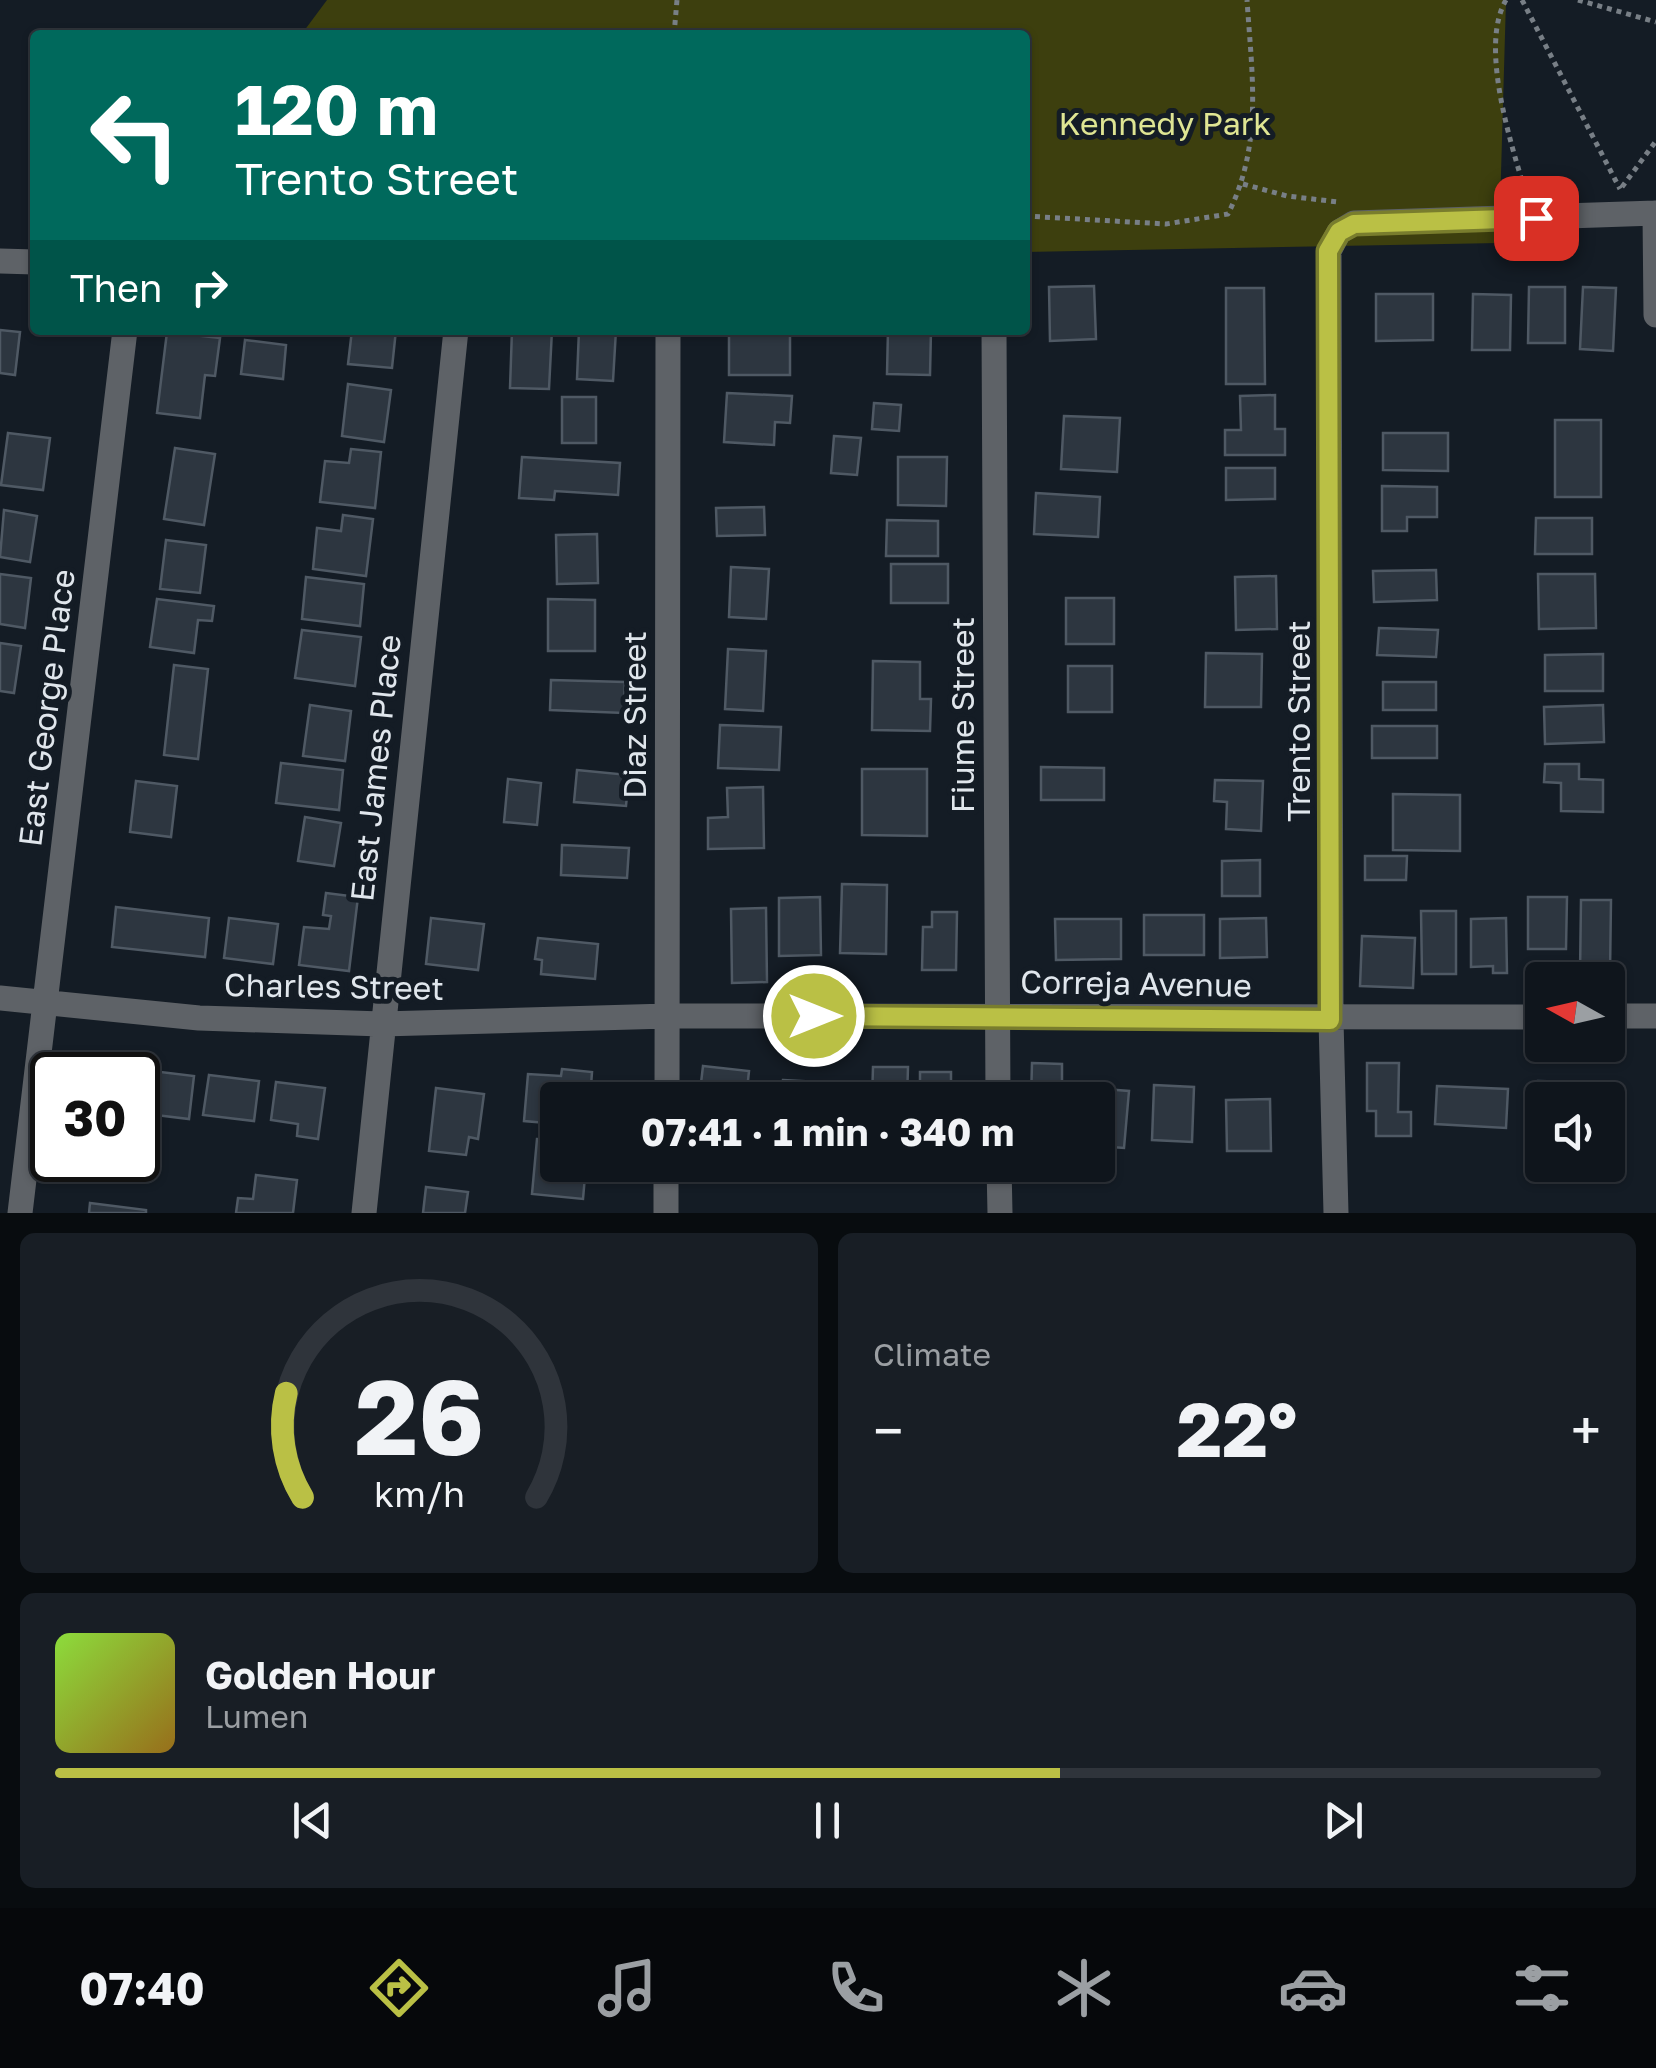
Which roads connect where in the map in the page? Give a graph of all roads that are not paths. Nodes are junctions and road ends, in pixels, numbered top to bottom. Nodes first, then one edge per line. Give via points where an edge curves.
1 (1648, 213) edge
2 (0, 261) edge
3 (30, 262) edge
4 (1656, 315) edge
5 (124, 335) edge
6 (455, 335) edge
7 (668, 335) edge
8 (994, 335) edge
9 (0, 998) edge
10 (45, 1003) junction
11 (996, 1015) junction
12 (668, 1016) junction
13 (1625, 1016) edge
14 (1656, 1016) edge
15 (1525, 1017) edge
16 (1330, 1020) junction
17 (382, 1024) junction
18 (667, 1082) edge
19 (998, 1082) edge
20 (666, 1182) edge
21 (999, 1182) edge
22 (20, 1213) edge
23 (364, 1213) edge
24 (666, 1213) edge
25 (1000, 1213) edge
26 (1336, 1213) edge

1 - 4 street
1 - 16 street, Trento Street via 1354,224 1339,232 1328,251
2 - 3 street
5 - 10 street, East George Place
6 - 17 street, East James Place
7 - 12 street, Diaz Street
8 - 11 street, Fiume Street
9 - 10 street, Charles Street
10 - 17 street, Charles Street via 199,1018
10 - 22 street, East George Place
11 - 12 street, Correja Avenue
11 - 16 street, Correja Avenue
11 - 19 street, Fiume Street
12 - 17 street, Charles Street
12 - 18 street, Diaz Street
13 - 14 street
15 - 16 street, Correja Avenue
16 - 26 street, Trento Street
17 - 23 street, East James Place
20 - 24 street
21 - 25 street

